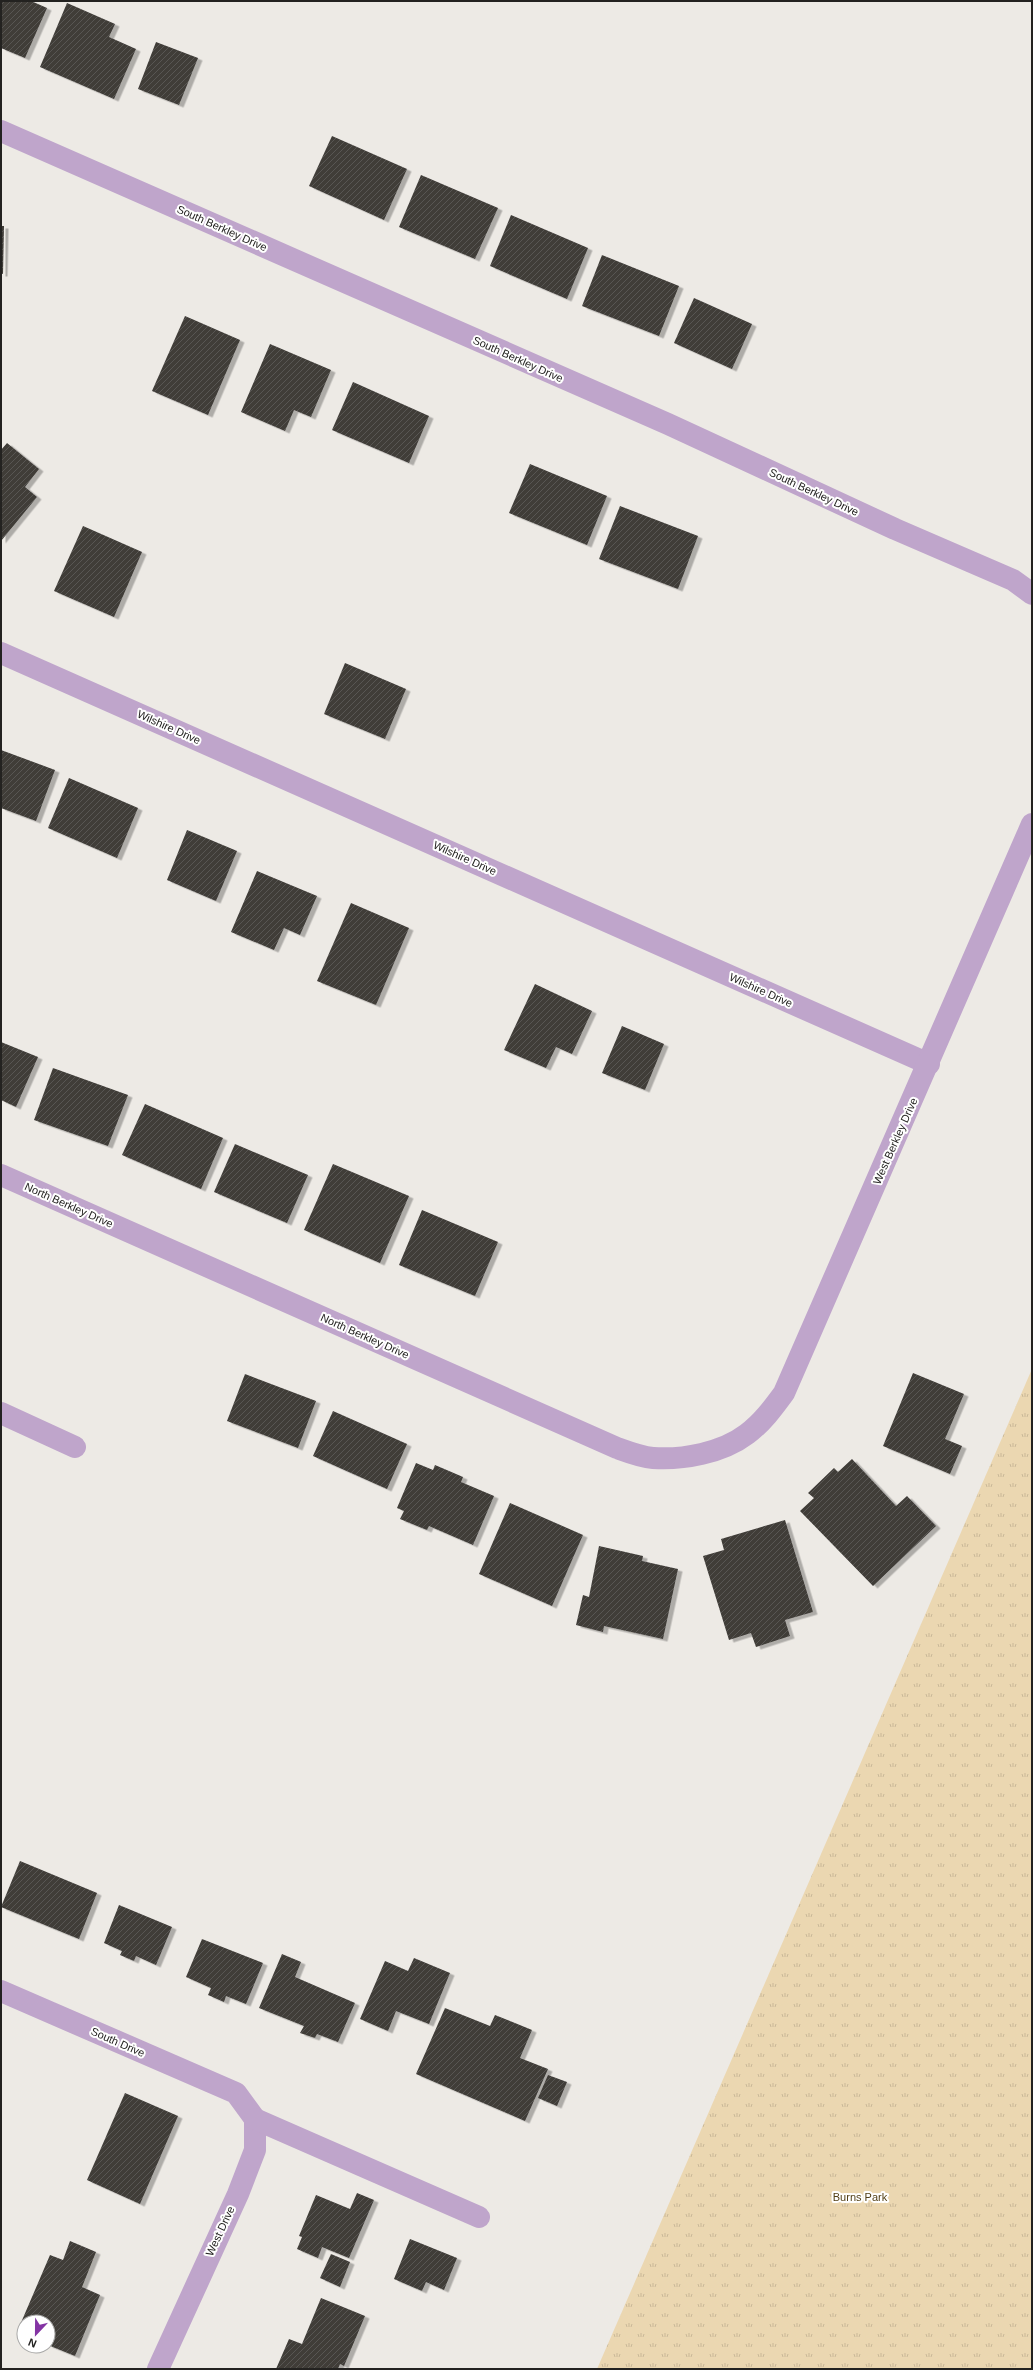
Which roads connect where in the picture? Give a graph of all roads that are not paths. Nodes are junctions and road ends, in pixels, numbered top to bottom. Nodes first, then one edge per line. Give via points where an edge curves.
1 (1, 131) edge
2 (1032, 594) edge
3 (1, 653) edge
4 (1032, 824) edge
5 (929, 1064) junction
6 (1, 1175) edge
7 (1, 1413) edge
8 (734, 1440) joint
9 (76, 1447) dead end
10 (1, 1991) edge
11 (255, 2119) junction
12 (480, 2217) dead end
13 (158, 2369) edge

1 - 2 street, South Berkley Drive via 668,424 895,529 1013,580
3 - 5 street, Wilshire Drive
4 - 5 street, West Berkley Drive
5 - 8 street, West Berkley Drive via 784,1393 764,1419 746,1435
6 - 8 street, North Berkley Drive via 617,1448 652,1458 692,1457
7 - 9 street
10 - 11 street, South Drive via 236,2093
11 - 12 street
11 - 13 street, West Drive via 255,2150 238,2194

